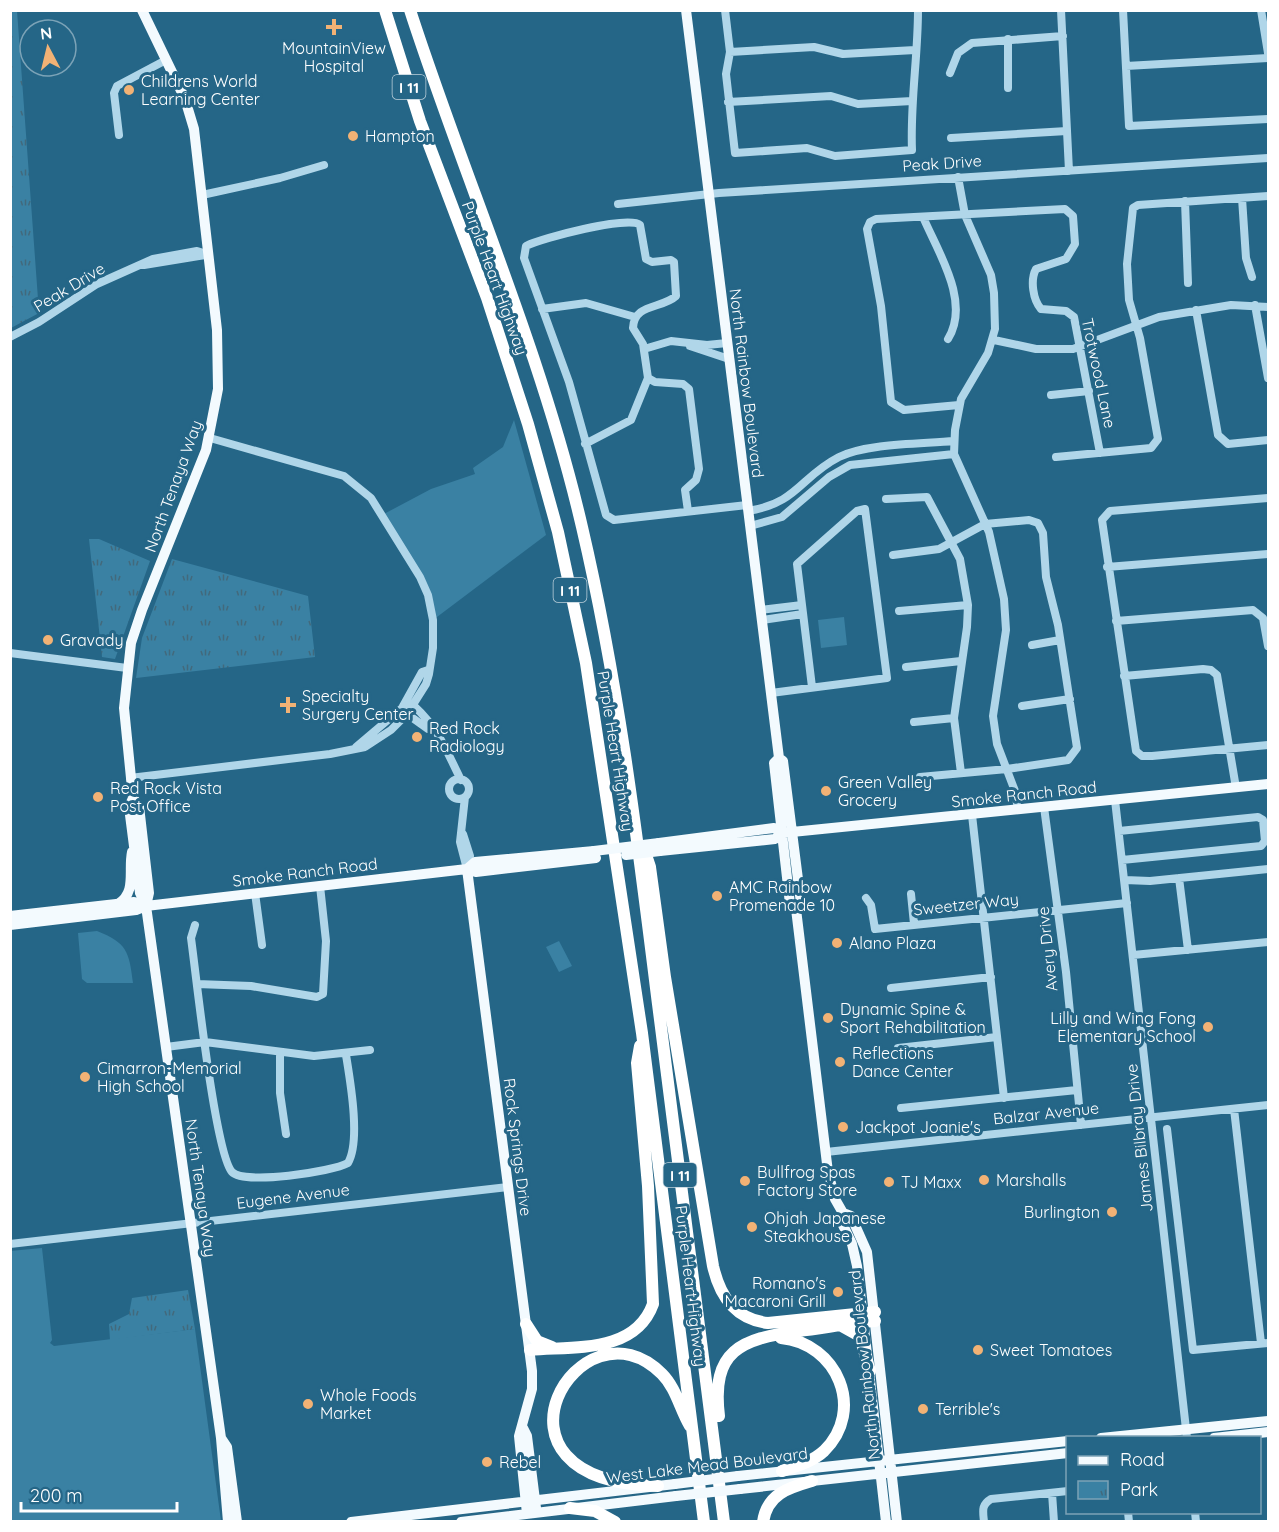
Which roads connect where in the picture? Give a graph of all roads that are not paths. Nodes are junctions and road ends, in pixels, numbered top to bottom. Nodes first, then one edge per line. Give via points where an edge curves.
1 (142, 10) edge
2 (378, 10) edge
3 (386, 10) edge
4 (410, 10) edge
5 (686, 10) edge
6 (724, 10) edge
7 (918, 10) edge
8 (1061, 10) edge
9 (1123, 10) edge
10 (1261, 10) edge
11 (1063, 36) junction
12 (1008, 39) junction
13 (915, 50) junction
14 (730, 52) junction
15 (1269, 53) edge
16 (1269, 58) edge
17 (166, 60) junction
18 (1126, 66) junction
19 (950, 73) dead end
20 (1008, 88) dead end
21 (912, 101) junction
22 (728, 102) junction
23 (1269, 118) edge
24 (1066, 131) junction
25 (119, 135) dead end
26 (951, 138) dead end
27 (1269, 158) edge
28 (435, 162) junction
29 (324, 165) dead end
30 (1069, 171) junction
31 (958, 177) junction
32 (709, 193) junction
33 (202, 195) junction
34 (1269, 196) edge
35 (1242, 198) junction
36 (1185, 201) junction
37 (618, 204) dead end
38 (965, 215) junction
39 (923, 217) junction
40 (207, 254) junction
41 (1252, 277) dead end
42 (1188, 283) dead end
43 (1255, 305) junction
44 (1269, 307) edge
45 (542, 309) junction
46 (1196, 310) junction
47 (635, 317) junction
48 (1136, 325) junction
49 (10, 336) edge
50 (948, 339) dead end
51 (994, 340) junction
52 (681, 341) junction
53 (728, 343) junction
54 (1081, 347) junction
55 (644, 349) junction
56 (729, 359) junction
57 (648, 378) junction
58 (1269, 378) edge
59 (1089, 392) junction
60 (1051, 394) dead end
61 (959, 405) junction
62 (210, 438) junction
63 (954, 441) junction
64 (1269, 441) edge
65 (585, 444) junction
66 (1100, 453) junction
67 (954, 454) junction
68 (1056, 457) dead end
69 (1269, 498) edge
70 (886, 499) dead end
71 (748, 508) junction
72 (688, 511) junction
73 (985, 524) junction
74 (750, 526) junction
75 (952, 542) junction
76 (1269, 554) edge
77 (893, 555) dead end
78 (1107, 567) junction
79 (802, 604) junction
80 (968, 604) junction
81 (899, 611) dead end
82 (761, 615) junction
83 (803, 615) junction
84 (1116, 621) junction
85 (1060, 640) junction
86 (1032, 645) dead end
87 (1269, 646) edge
88 (10, 653) edge
89 (961, 661) junction
90 (906, 667) dead end
91 (127, 668) junction
92 (1124, 676) junction
93 (812, 687) junction
94 (771, 693) junction
95 (1070, 699) junction
96 (410, 704) junction
97 (1022, 706) dead end
98 (407, 714) junction
99 (954, 718) junction
100 (914, 722) dead end
101 (435, 730) junction
102 (1269, 745) edge
103 (356, 747) junction
104 (1231, 748) junction
105 (1006, 769) junction
106 (961, 773) junction
107 (920, 777) dead end
108 (130, 778) junction
109 (458, 780) junction
110 (1269, 784) edge
111 (1236, 788) junction
112 (133, 798) junction
113 (460, 798) junction
114 (1115, 800) junction
115 (1044, 807) junction
116 (1018, 810) junction
117 (972, 815) junction
118 (636, 829) junction
119 (1119, 831) junction
120 (787, 833) junction
121 (134, 842) junction
122 (1122, 860) junction
123 (467, 869) junction
124 (1269, 869) edge
125 (1179, 878) junction
126 (1125, 880) junction
127 (320, 886) junction
128 (255, 893) junction
129 (911, 894) dead end
130 (866, 898) dead end
131 (1127, 903) junction
132 (118, 904) junction
133 (146, 906) junction
134 (1058, 910) junction
135 (10, 916) edge
136 (984, 918) junction
137 (914, 924) junction
138 (10, 925) edge
139 (195, 925) dead end
140 (1269, 942) edge
141 (262, 945) dead end
142 (1188, 950) junction
143 (1133, 955) junction
144 (991, 977) junction
145 (197, 984) junction
146 (891, 988) dead end
147 (642, 1033) junction
148 (998, 1037) junction
149 (205, 1042) junction
150 (166, 1047) junction
151 (898, 1048) dead end
152 (370, 1050) dead end
153 (280, 1052) junction
154 (346, 1054) junction
155 (1077, 1090) junction
156 (1004, 1098) junction
157 (1269, 1105) edge
158 (901, 1108) dead end
159 (1234, 1108) junction
160 (1151, 1117) junction
161 (1081, 1125) junction
162 (1167, 1129) dead end
163 (286, 1134) dead end
164 (826, 1152) junction
165 (508, 1187) junction
166 (190, 1223) junction
167 (10, 1244) edge
168 (869, 1317) junction
169 (526, 1324) junction
170 (840, 1325) junction
171 (1265, 1343) edge
172 (553, 1348) junction
173 (530, 1350) junction
174 (870, 1371) junction
175 (717, 1388) junction
176 (1269, 1421) edge
177 (1269, 1432) edge
178 (1186, 1433) edge
179 (694, 1434) junction
180 (1122, 1436) edge
181 (1225, 1436) edge
182 (220, 1438) junction
183 (1066, 1441) edge
184 (1025, 1449) junction
185 (1066, 1452) edge
186 (1066, 1452) edge
187 (884, 1459) junction
188 (961, 1465) junction
189 (782, 1471) junction
190 (885, 1473) junction
191 (812, 1481) junction
192 (658, 1486) junction
193 (1066, 1491) edge
194 (1052, 1493) junction
195 (570, 1508) junction
196 (532, 1512) edge
197 (429, 1517) edge
198 (386, 1519) edge
199 (228, 1521) edge
200 (237, 1521) edge
201 (353, 1521) edge
202 (406, 1521) edge
203 (461, 1521) edge
204 (615, 1521) edge
205 (704, 1521) edge
206 (725, 1521) edge
207 (762, 1521) edge
208 (886, 1521) edge
209 (897, 1521) edge
210 (984, 1521) edge
211 (1054, 1521) edge

1 - 17 main road, North Tenaya Way
2 - 28 highway via 419,136
3 - 28 highway, Purple Heart Highway / I 11
4 - 118 highway, Purple Heart Highway / I 11 via 546,398 578,511 612,662
5 - 32 main road, North Rainbow Boulevard
6 - 14 street
7 - 13 street
8 - 11 street
9 - 18 street
10 - 15 street
11 - 12 street
11 - 24 street
12 - 19 street via 980,41 964,47
12 - 20 street
13 - 14 street via 843,54 814,46
13 - 21 street
14 - 22 street via 726,74
16 - 18 street
17 - 25 street via 117,86 114,93
17 - 33 main road, North Tenaya Way via 190,113
18 - 23 street via 1129,126
21 - 22 street via 858,104 831,96
21 - 22 street via 912,150 835,156 807,148 735,153
24 - 26 street
24 - 30 street
27 - 30 street, Peak Drive
28 - 147 highway, Purple Heart Highway / I 11 via 490,309 558,532 601,752
29 - 33 street
30 - 31 street, Peak Drive
31 - 32 street, Peak Drive
31 - 38 street
32 - 37 street, Peak Drive
32 - 53 main road, North Rainbow Boulevard
33 - 40 main road, North Tenaya Way
34 - 35 street
35 - 36 street
35 - 41 street via 1246,258
36 - 42 street
36 - 48 street via 1133,208 1127,264 1129,300
38 - 39 street
38 - 51 street via 991,275
38 - 54 street, Trotwood Lane via 1060,208 1069,211 1074,221 1072,253 1058,264 1040,266 1033,274 1035,303 1041,309 1066,311 1074,317
39 - 50 street via 953,288 955,328
39 - 61 street via 876,219 867,229 881,306 889,396 894,406 904,410
40 - 49 street, Peak Drive via 144,265 97,284 49,317
40 - 62 main road, North Tenaya Way via 219,359
43 - 44 street
43 - 46 street
43 - 58 street
45 - 47 street via 586,303
45 - 47 street via 524,258 526,246 614,222 633,221 640,225 646,259 674,262 677,290 674,298
45 - 65 street via 569,382
46 - 48 street
46 - 64 street via 1218,435 1228,444
47 - 55 street via 634,332
48 - 54 street
48 - 66 street via 1158,439 1151,448
51 - 54 street via 1042,350
51 - 61 street via 966,385
52 - 53 street
52 - 55 street
52 - 56 street
53 - 56 main road, North Rainbow Boulevard
54 - 59 street, Trotwood Lane
55 - 57 street
56 - 71 main road, North Rainbow Boulevard
57 - 65 street via 631,420
57 - 72 street via 683,384 689,389 699,469 696,480 685,490
59 - 60 street
59 - 66 street, Trotwood Lane
61 - 63 street
62 - 91 main road, North Tenaya Way via 142,610
62 - 96 street via 344,476 371,498 420,577 433,620 433,648 426,684
63 - 67 street
63 - 71 street via 848,453 826,465 786,500 767,508
65 - 72 street via 608,518
66 - 68 street
67 - 73 street
67 - 74 street via 850,465 782,517
69 - 78 street via 1110,511 1104,514 1102,528
70 - 75 street via 927,497
71 - 72 street
71 - 74 main road, North Rainbow Boulevard
73 - 75 street
73 - 85 street via 1029,520 1038,523 1043,533 1046,577
73 - 105 street via 993,544 1005,614 993,716
74 - 82 main road, North Rainbow Boulevard
75 - 77 street via 931,552
75 - 80 street via 960,559
76 - 78 street
78 - 84 street
79 - 82 street
79 - 83 street
79 - 93 street via 797,564 856,511 865,509 887,678
80 - 81 street
80 - 89 street
82 - 83 street
82 - 94 main road, North Rainbow Boulevard
83 - 93 street
84 - 87 street via 1253,610 1260,613
84 - 92 street
85 - 86 street
85 - 95 street
88 - 91 street
89 - 90 street
89 - 99 street
91 - 108 main road, North Tenaya Way via 124,708
92 - 104 street via 1203,669 1214,672
92 - 104 street via 1139,754
93 - 94 street
94 - 120 main road, North Rainbow Boulevard via 779,758 783,761
95 - 97 street
95 - 105 street via 1075,754 1068,760
96 - 98 street
96 - 101 street, Rock Springs Drive via 432,722
96 - 103 street
98 - 101 street, Rock Springs Drive
98 - 103 street via 378,739 365,747
99 - 100 street
99 - 106 street
101 - 109 street, Rock Springs Drive via 452,756
102 - 104 street
103 - 108 street via 330,754
104 - 111 street
105 - 106 street
105 - 116 street
106 - 107 street
108 - 112 main road, North Tenaya Way
109 - 113 street, Rock Springs Drive via 450,788
109 - 113 street, Rock Springs Drive via 468,786
110 - 111 main road, Smoke Ranch Road
111 - 114 main road, Smoke Ranch Road
112 - 121 main road, North Tenaya Way via 129,807
112 - 133 main road, North Tenaya Way via 140,814 149,893
113 - 123 street, Rock Springs Drive via 463,834 470,856
114 - 115 main road, Smoke Ranch Road
114 - 119 street, James Bilbray Drive
115 - 116 main road, Smoke Ranch Road
115 - 134 street, Avery Drive
116 - 117 main road, Smoke Ranch Road
117 - 120 main road, Smoke Ranch Road
117 - 136 street
118 - 168 highway via 650,867 678,1061 713,1266 722,1294 738,1313 758,1322
118 - 206 highway, Purple Heart Highway / I 11
119 - 122 street, James Bilbray Drive
119 - 122 street via 1258,817 1263,820 1262,846
120 - 123 main road, Smoke Ranch Road, bridge via 774,828 659,847 475,862
120 - 164 main road, North Rainbow Boulevard via 790,904 796,909
121 - 132 main road via 129,867 131,890
121 - 133 main road, North Tenaya Way via 140,893
122 - 126 street, James Bilbray Drive
123 - 127 main road, Smoke Ranch Road
123 - 165 main road, Rock Springs Drive
124 - 125 street
125 - 126 street
125 - 142 street
126 - 131 street, James Bilbray Drive
127 - 128 main road, Smoke Ranch Road
127 - 145 street via 326,941 323,994 317,997 251,986
128 - 133 main road, Smoke Ranch Road
128 - 141 street
129 - 137 street
130 - 137 street, Sweetzer Way via 875,929
131 - 134 street, Sweetzer Way
131 - 143 street, James Bilbray Drive
132 - 133 main road, Smoke Ranch Road via 134,902
132 - 135 main road, Smoke Ranch Road
133 - 138 main road, Smoke Ranch Road
133 - 150 main road, North Tenaya Way
134 - 136 street, Sweetzer Way
134 - 155 street, Avery Drive
136 - 137 street, Sweetzer Way
136 - 144 street
139 - 145 street via 192,938
140 - 142 street
142 - 143 street
143 - 160 street, James Bilbray Drive
144 - 146 street
144 - 148 street
145 - 149 street
147 - 172 highway via 637,1063 653,1304 637,1330 619,1340
147 - 179 highway, Purple Heart Highway / I 11
148 - 151 street
148 - 156 street
149 - 150 street
149 - 153 street
149 - 154 street via 230,1169 245,1178 312,1172 348,1163 353,1130
150 - 166 main road, North Tenaya Way
152 - 154 street
153 - 154 street
153 - 163 street via 279,1093
155 - 156 street
155 - 161 street, Avery Drive
156 - 158 street
157 - 159 street, Balzar Avenue
159 - 160 street, Balzar Avenue
159 - 171 street
160 - 161 street, Balzar Avenue
160 - 178 street, James Bilbray Drive
161 - 164 street, Balzar Avenue
162 - 171 street via 1193,1350
164 - 168 main road, North Rainbow Boulevard via 831,1186 856,1256
165 - 166 street, Eugene Avenue
165 - 169 main road, Rock Springs Drive
166 - 167 street, Eugene Avenue
166 - 182 main road, North Tenaya Way
168 - 170 highway
168 - 174 main road, North Rainbow Boulevard
168 - 187 main road, North Rainbow Boulevard
169 - 172 highway via 537,1341
169 - 173 main road, Rock Springs Drive
170 - 174 highway via 858,1335
170 - 175 highway via 770,1334 746,1342 726,1362
172 - 173 highway
173 - 196 main road, Rock Springs Drive via 533,1382 523,1428 527,1436
174 - 187 main road, North Rainbow Boulevard
175 - 189 highway via 736,1356 769,1339 799,1341 831,1363 844,1398 839,1429 820,1454
175 - 206 highway via 729,1502
176 - 178 main road
177 - 181 main road
178 - 180 main road
179 - 192 highway via 670,1383 641,1360 624,1355 599,1358 577,1369 564,1383 556,1399 554,1417 556,1436 567,1458 598,1478 634,1486
179 - 205 highway, Purple Heart Highway / I 11
182 - 199 main road, North Tenaya Way
182 - 200 main road, North Tenaya Way via 227,1447
183 - 184 main road, West Lake Mead Boulevard
184 - 185 main road
184 - 187 main road, West Lake Mead Boulevard
184 - 188 main road
186 - 188 main road, West Lake Mead Boulevard
187 - 189 main road, West Lake Mead Boulevard
187 - 190 main road, North Rainbow Boulevard
188 - 190 main road, West Lake Mead Boulevard
189 - 192 main road, West Lake Mead Boulevard, bridge
190 - 191 main road, West Lake Mead Boulevard
190 - 208 main road, North Rainbow Boulevard
190 - 209 main road, North Rainbow Boulevard
191 - 195 main road, West Lake Mead Boulevard, bridge
191 - 207 highway via 773,1498
192 - 196 main road, West Lake Mead Boulevard
193 - 194 street
194 - 210 street via 991,1499 985,1503
194 - 211 street
195 - 196 main road, West Lake Mead Boulevard
195 - 204 highway via 596,1512
196 - 197 main road, West Lake Mead Boulevard via 473,1508
196 - 203 main road, West Lake Mead Boulevard
197 - 198 main road
197 - 202 main road
198 - 201 main road

